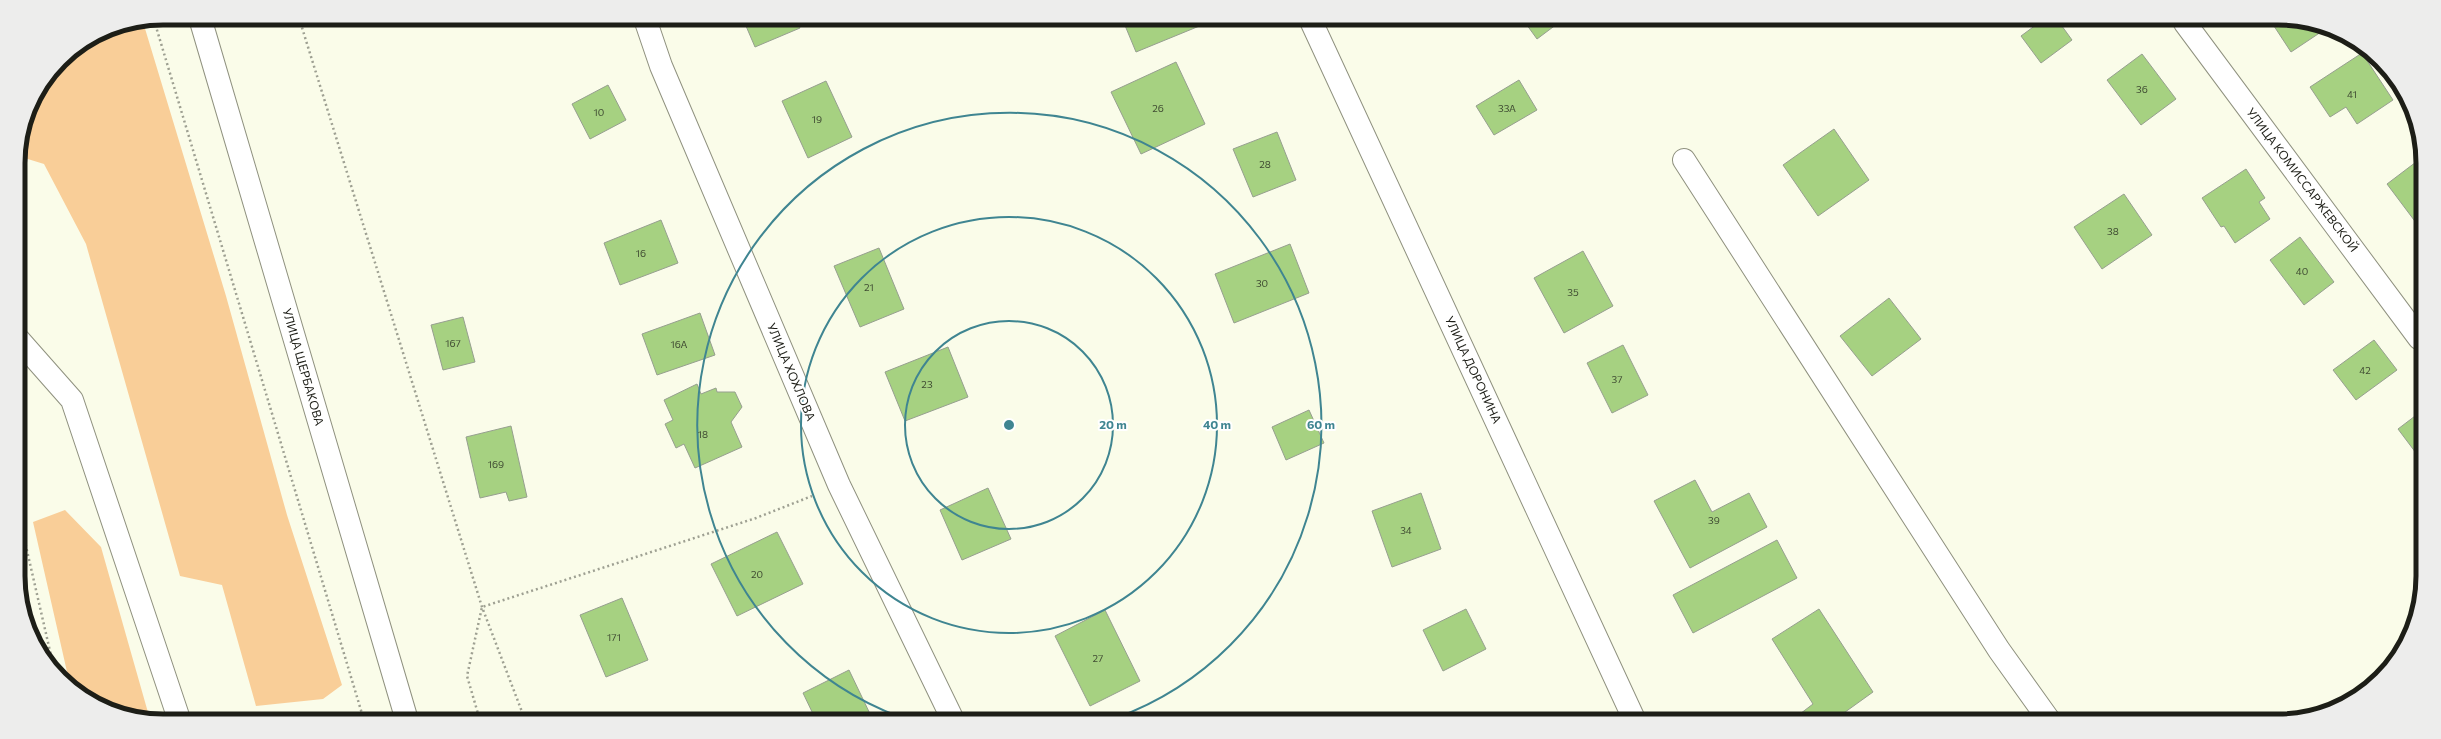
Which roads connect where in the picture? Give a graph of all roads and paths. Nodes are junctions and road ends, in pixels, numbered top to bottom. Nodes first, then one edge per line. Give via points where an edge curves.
1 (156, 25) edge
2 (202, 25) edge
3 (301, 25) edge
4 (646, 25) edge
5 (1313, 25) edge
6 (2186, 25) edge
7 (1684, 160) dead end
8 (2416, 334) edge
9 (25, 347) edge
10 (839, 485) junction
11 (25, 542) edge
12 (482, 607) junction
13 (51, 657) edge
14 (177, 714) edge
15 (362, 714) edge
16 (405, 714) edge
17 (478, 714) edge
18 (523, 714) edge
19 (950, 714) edge
20 (1632, 714) edge
21 (2045, 714) edge

1 - 15 path
2 - 16 street, УЛИЦА ЩЕРБАКОВА
3 - 12 path
4 - 10 street, УЛИЦА ХОХЛОВА via 661,66
5 - 20 street, УЛИЦА ДОРОНИНА
6 - 8 street, УЛИЦА КОМИССАРЖЕВСКОЙ
7 - 21 street via 1995,643
9 - 14 street via 72,400
10 - 12 path via 756,518
10 - 19 street, УЛИЦА ХОХЛОВА
11 - 13 path
12 - 17 path via 466,676
12 - 18 path

